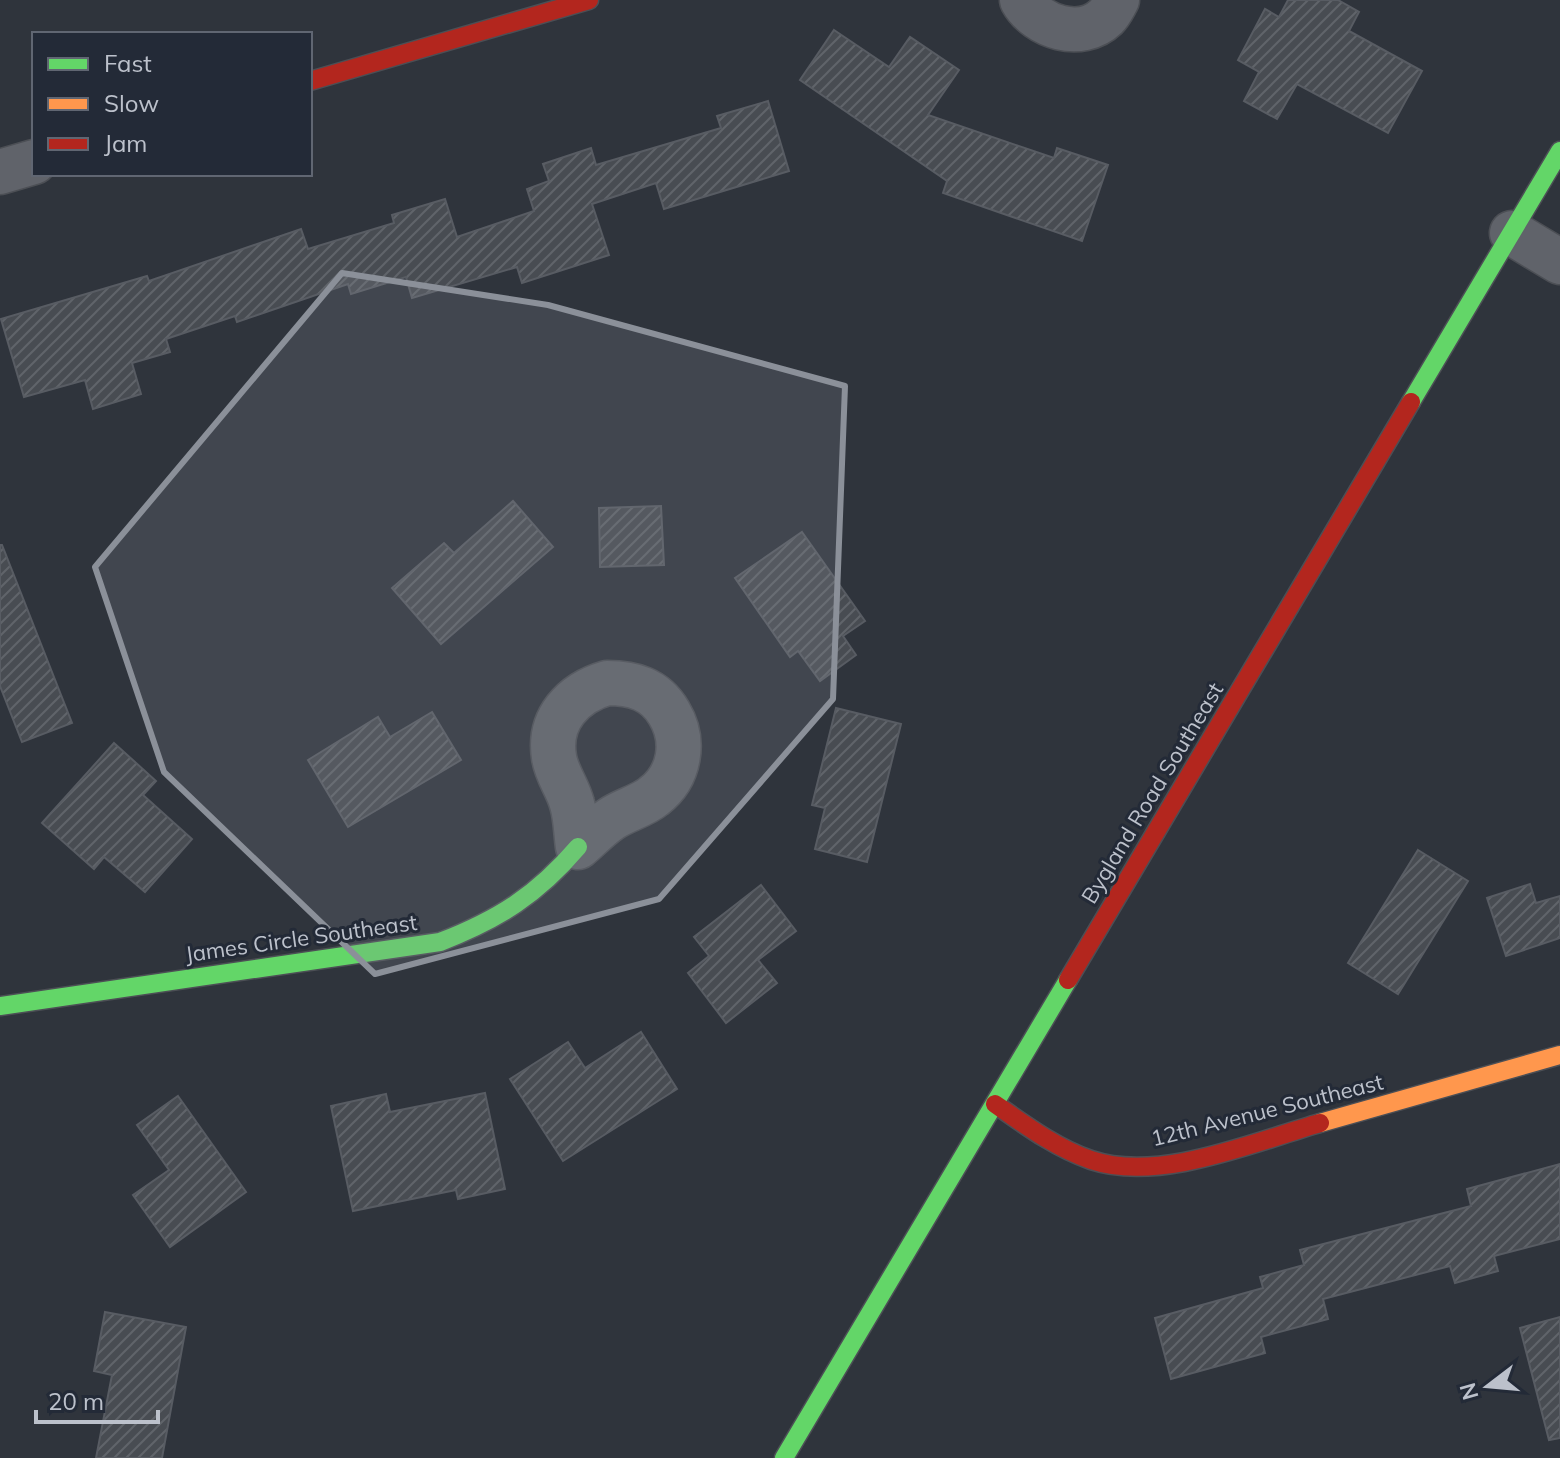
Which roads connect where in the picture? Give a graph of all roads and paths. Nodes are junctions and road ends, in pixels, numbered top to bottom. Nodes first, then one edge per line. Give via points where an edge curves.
1 (589, 0) edge
2 (1022, 0) edge
3 (1117, 0) edge
4 (531, 8) edge
5 (312, 80) edge
6 (1560, 151) edge
7 (32, 163) edge
8 (0, 172) edge
9 (1512, 233) junction
10 (1560, 262) edge
11 (578, 847) dead end
12 (0, 1006) edge
13 (1560, 1055) edge
14 (995, 1104) junction
15 (784, 1458) edge

1 - 4 street
2 - 3 street via 1041,21 1066,29 1086,28 1106,17
4 - 5 street
6 - 9 street, Bygland Road Southeast
7 - 8 street
9 - 10 street
9 - 14 street, Bygland Road Southeast
11 - 12 street, James Circle Southeast via 518,908 440,942
13 - 14 street, 12th Avenue Southeast via 1238,1147 1130,1167 1095,1161 1057,1145
14 - 15 street, Bygland Road Southeast

